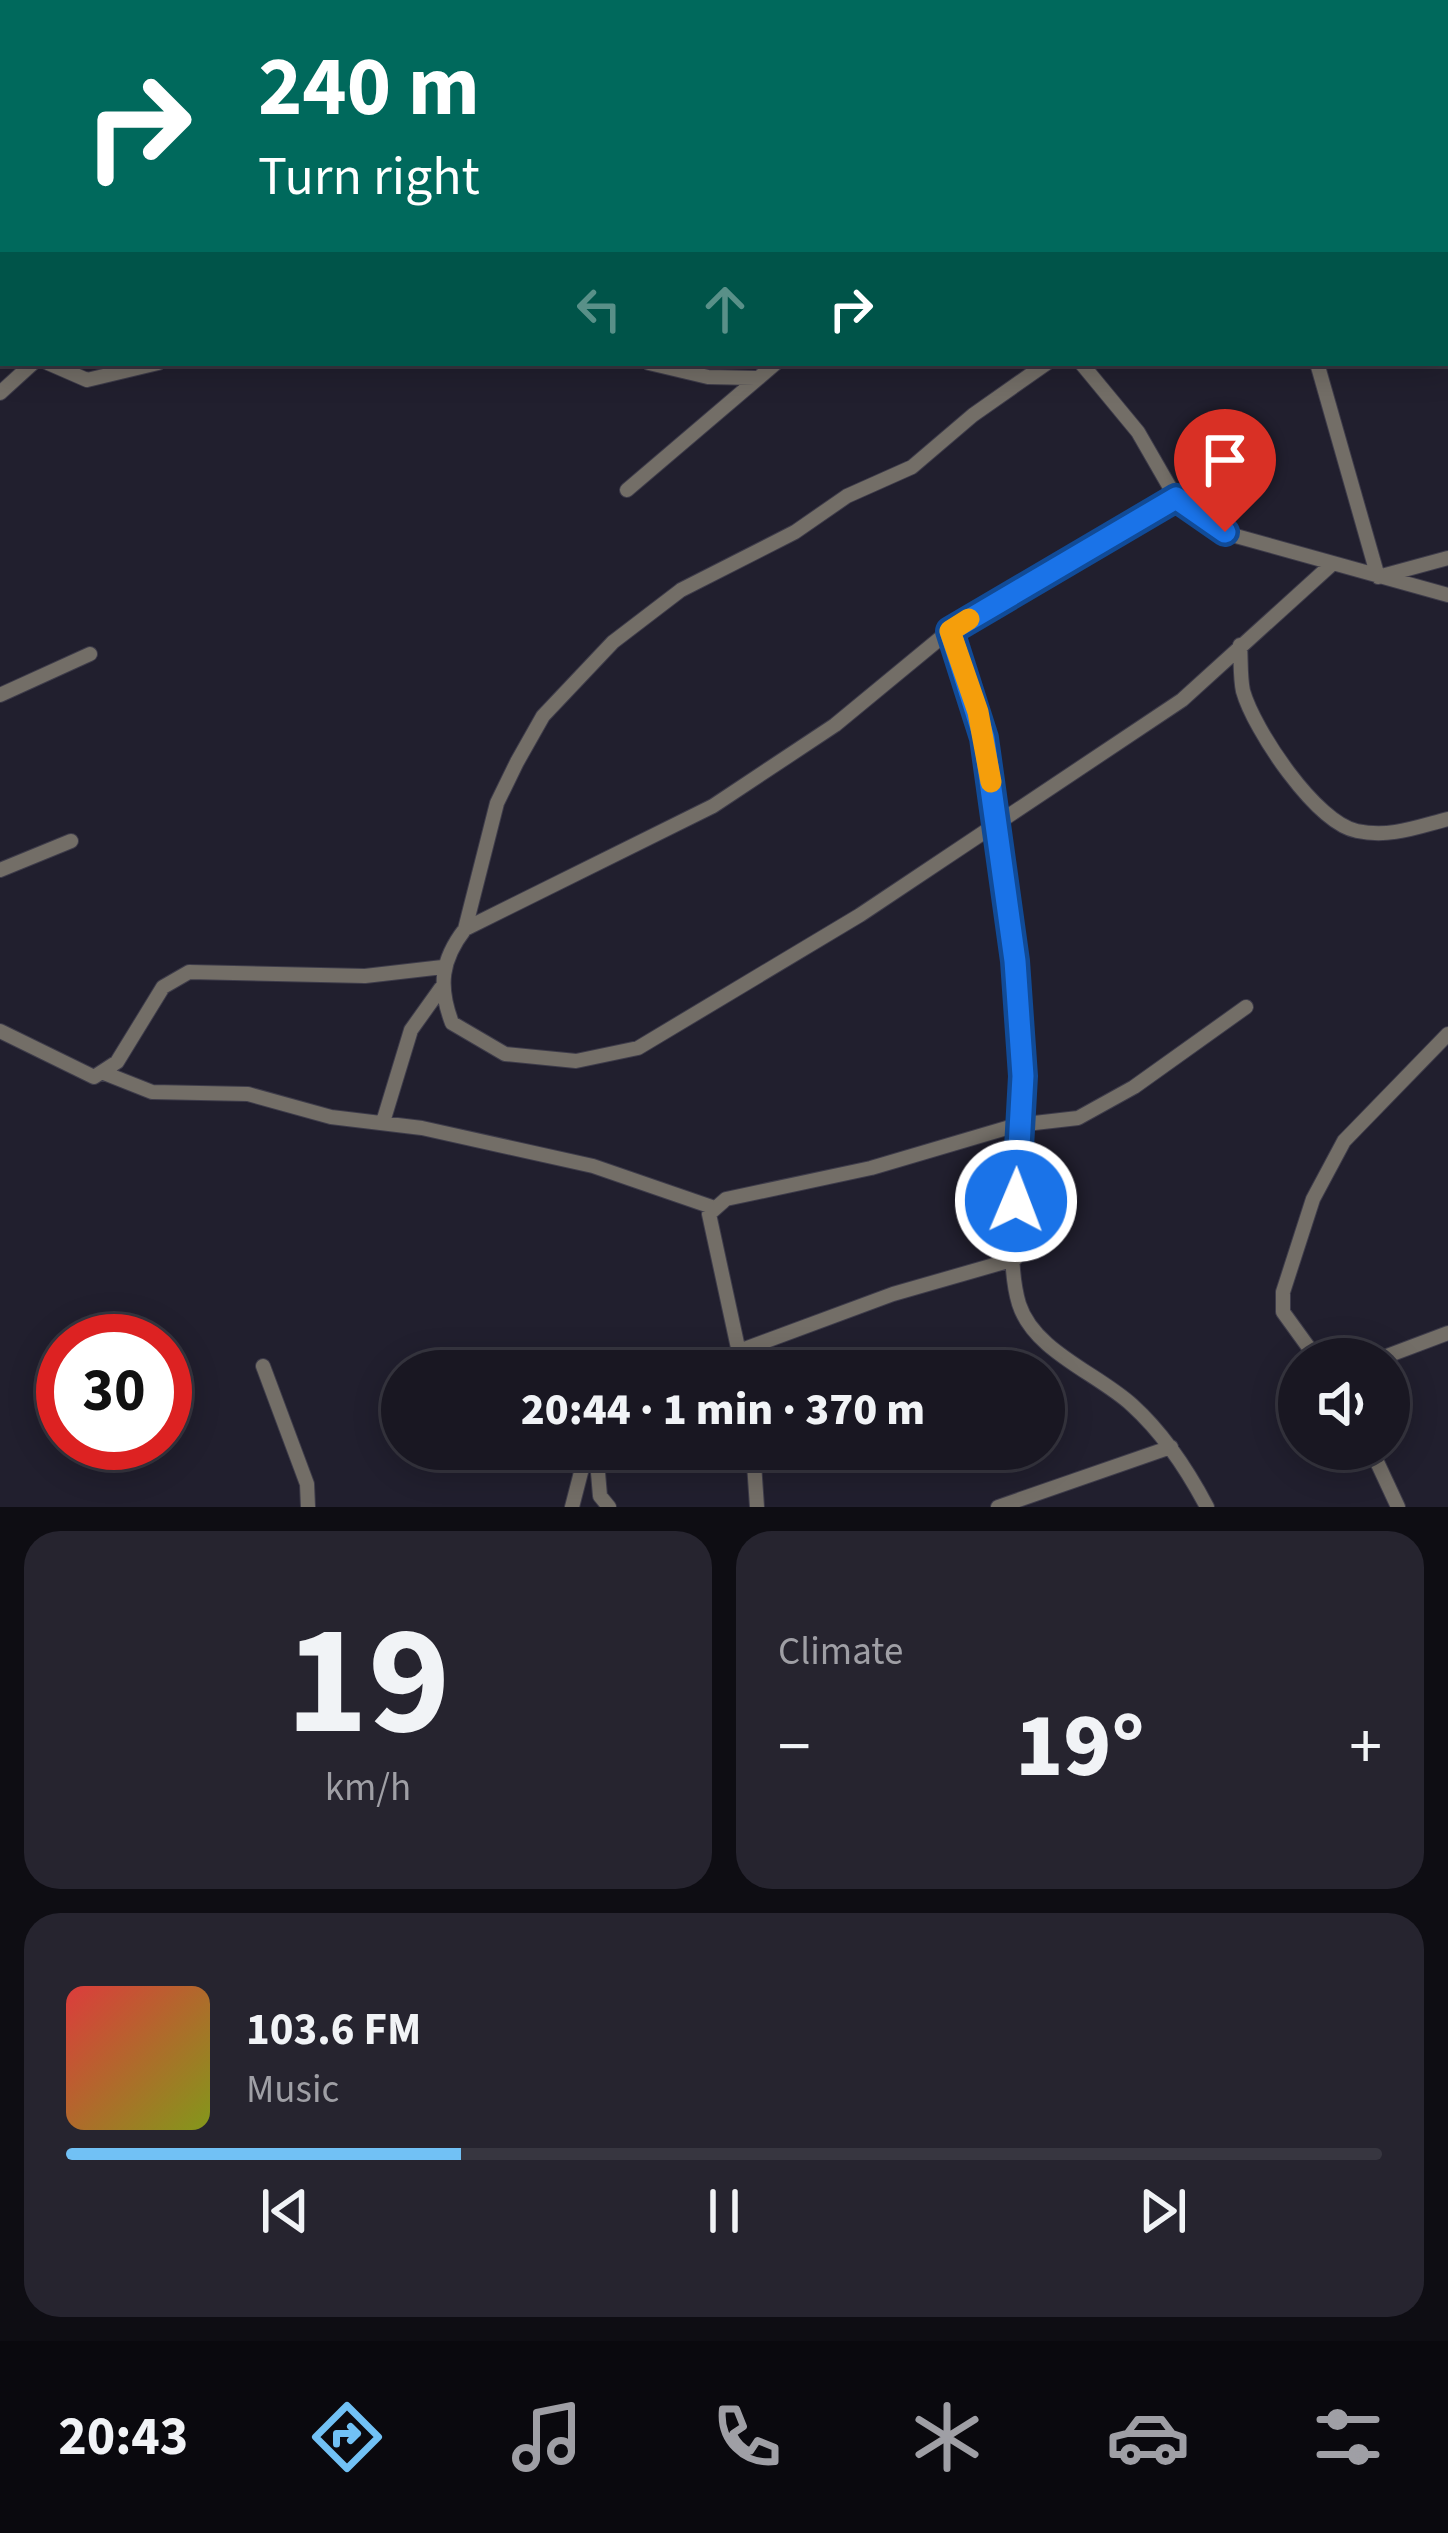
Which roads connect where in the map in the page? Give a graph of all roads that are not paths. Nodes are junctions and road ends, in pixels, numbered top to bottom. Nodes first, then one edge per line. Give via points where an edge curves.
1 (30, 366) edge
2 (55, 366) edge
3 (145, 366) edge
4 (662, 366) edge
5 (772, 366) edge
6 (1043, 366) edge
7 (1083, 366) edge
8 (1318, 366) edge
9 (755, 378) junction
10 (0, 393) edge
11 (627, 490) dead end
12 (1176, 498) junction
13 (1448, 558) edge
14 (1333, 564) junction
15 (1378, 578) junction
16 (1448, 595) edge
17 (950, 631) junction
18 (1240, 645) junction
19 (90, 654) dead end
20 (0, 695) edge
21 (1448, 819) edge
22 (994, 827) junction
23 (71, 841) dead end
24 (0, 870) edge
25 (465, 929) junction
26 (443, 967) junction
27 (441, 988) junction
28 (1246, 1007) dead end
29 (0, 1031) edge
30 (1448, 1034) edge
31 (104, 1073) junction
32 (383, 1122) junction
33 (1017, 1125) junction
34 (712, 1207) junction
35 (1015, 1259) junction
36 (1448, 1333) edge
37 (1301, 1338) edge
38 (1410, 1347) edge
39 (740, 1348) junction
40 (735, 1350) edge
41 (263, 1366) dead end
42 (1171, 1447) junction
43 (584, 1470) edge
44 (595, 1470) edge
45 (754, 1470) edge
46 (1381, 1470) edge
47 (308, 1507) edge
48 (572, 1507) edge
49 (609, 1507) edge
50 (757, 1507) edge
51 (998, 1507) edge
52 (1207, 1507) edge
53 (1398, 1507) edge

1 - 10 street
2 - 3 street via 87,380
4 - 9 street
5 - 9 street
6 - 25 street via 912,466 681,590 613,642 543,716 517,762 497,802
7 - 12 street via 1138,432
8 - 15 street
9 - 11 street
12 - 14 street via 1225,532
12 - 17 street
13 - 15 street
14 - 15 street
14 - 18 street
15 - 16 street
17 - 22 street via 978,712
17 - 25 street via 835,725 713,806
18 - 21 street via 1244,692 1321,814 1351,830 1393,834
18 - 22 street via 1211,679
19 - 20 street
22 - 27 street via 736,993 606,1058 505,1054 452,1023
22 - 33 street via 1022,1030
23 - 24 street
25 - 26 street
26 - 27 street
26 - 31 street via 365,976 189,972 163,987
27 - 32 street via 411,1030
28 - 33 street via 1103,1107 1057,1125
29 - 31 street via 82,1074
30 - 37 street via 1344,1141 1313,1199 1283,1292 1282,1312
31 - 32 street via 152,1092 248,1094
32 - 34 street via 593,1166
33 - 34 street
33 - 35 street
34 - 39 street
35 - 39 street
35 - 42 street via 1027,1326 1106,1382
36 - 38 street
39 - 40 street
41 - 47 street via 307,1484
42 - 51 street
42 - 52 street
43 - 48 street
44 - 49 street
45 - 50 street
46 - 53 street

